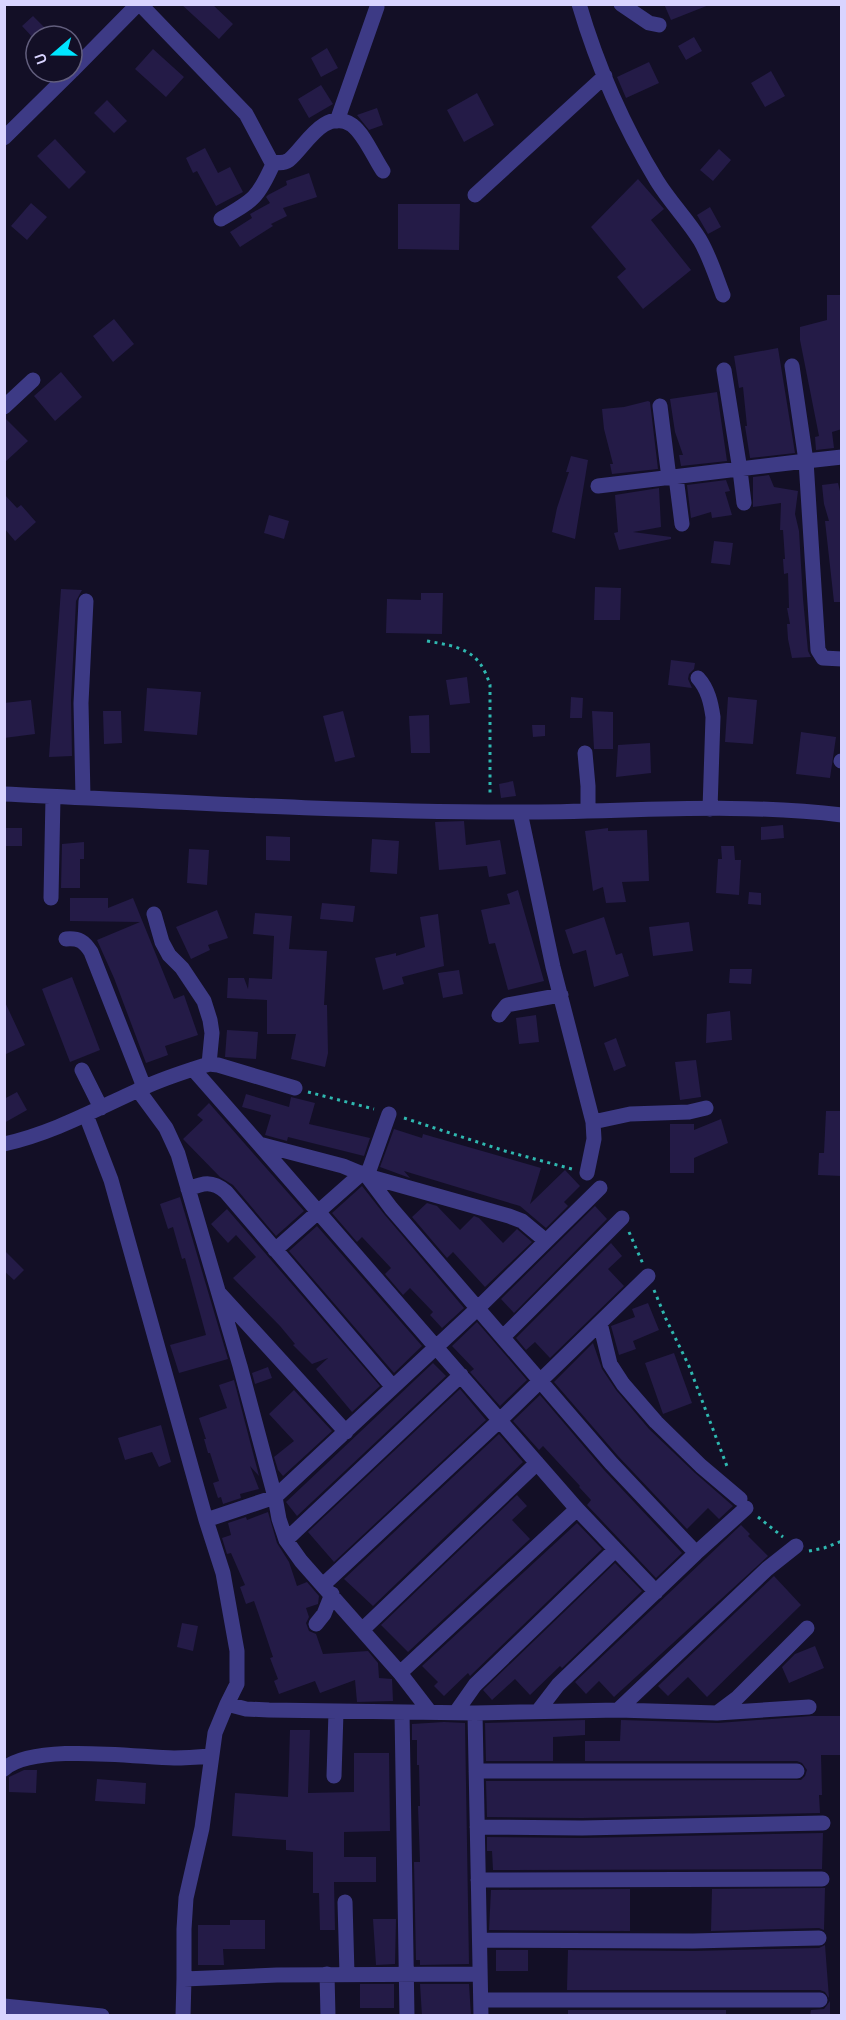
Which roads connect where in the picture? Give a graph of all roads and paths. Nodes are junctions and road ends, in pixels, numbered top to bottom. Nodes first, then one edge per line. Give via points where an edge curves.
1 (139, 4) edge
2 (579, 4) edge
3 (621, 4) edge
4 (377, 7) dead end
5 (659, 25) dead end
6 (84, 58) edge
7 (605, 76) junction
8 (58, 84) edge
9 (337, 121) junction
10 (4, 138) edge
11 (274, 162) junction
12 (383, 171) dead end
13 (475, 195) dead end
14 (221, 219) dead end
15 (723, 295) dead end
16 (792, 366) dead end
17 (724, 370) dead end
18 (33, 380) dead end
19 (660, 406) dead end
20 (4, 407) edge
21 (842, 457) edge
22 (806, 461) junction
23 (740, 470) junction
24 (672, 478) junction
25 (598, 486) dead end
26 (744, 503) dead end
27 (682, 524) dead end
28 (87, 601) dead end
29 (427, 641) dead end
30 (842, 659) edge
31 (698, 678) dead end
32 (585, 753) dead end
33 (4, 794) edge
34 (53, 797) junction
35 (83, 798) junction
36 (710, 809) junction
37 (490, 811) junction
38 (588, 811) junction
39 (520, 812) junction
40 (842, 815) edge
41 (51, 898) dead end
42 (154, 914) dead end
43 (66, 939) dead end
44 (561, 995) junction
45 (499, 1015) dead end
46 (209, 1064) junction
47 (193, 1069) junction
48 (82, 1070) dead end
49 (141, 1089) junction
50 (295, 1089) dead end
51 (101, 1108) junction
52 (706, 1108) dead end
53 (389, 1113) dead end
54 (86, 1115) junction
55 (593, 1122) junction
56 (4, 1144) edge
57 (259, 1144) junction
58 (587, 1173) dead end
59 (364, 1174) junction
60 (600, 1188) dead end
61 (188, 1189) junction
62 (317, 1211) junction
63 (622, 1218) dead end
64 (546, 1241) junction
65 (275, 1250) junction
66 (648, 1276) dead end
67 (218, 1291) junction
68 (478, 1308) junction
69 (600, 1323) junction
70 (503, 1337) junction
71 (436, 1347) junction
72 (461, 1376) junction
73 (541, 1380) junction
74 (393, 1387) junction
75 (500, 1420) junction
76 (346, 1432) junction
77 (537, 1463) junction
78 (275, 1497) junction
79 (577, 1509) junction
80 (206, 1520) junction
81 (286, 1540) junction
82 (842, 1541) edge
83 (796, 1546) joint
84 (615, 1550) junction
85 (696, 1553) junction
86 (327, 1589) junction
87 (656, 1592) junction
88 (316, 1624) dead end
89 (807, 1628) dead end
90 (362, 1630) junction
91 (400, 1673) junction
92 (226, 1704) junction
93 (809, 1707) dead end
94 (618, 1710) junction
95 (538, 1711) junction
96 (336, 1712) junction
97 (402, 1712) junction
98 (430, 1712) junction
99 (456, 1712) junction
100 (475, 1713) junction
101 (717, 1713) junction
102 (211, 1756) junction
103 (4, 1769) edge
104 (476, 1771) junction
105 (797, 1771) dead end
106 (334, 1776) dead end
107 (823, 1823) dead end
108 (477, 1827) junction
109 (822, 1879) dead end
110 (478, 1880) junction
111 (345, 1902) dead end
112 (819, 1938) dead end
113 (481, 1940) junction
114 (327, 1974) junction
115 (347, 1974) junction
116 (407, 1974) junction
117 (479, 1974) junction
118 (184, 1979) junction
119 (481, 2000) junction
120 (820, 2000) dead end
121 (4, 2006) edge
122 (102, 2016) edge
123 (183, 2016) edge
124 (328, 2016) edge
125 (407, 2016) edge
126 (481, 2016) edge

1 - 6 street
1 - 11 street via 246,114
2 - 7 street
3 - 5 street via 649,23
4 - 9 street
7 - 13 street
7 - 15 street via 657,181 701,242
8 - 10 street
9 - 11 street via 318,129 289,160
9 - 12 street via 351,125
11 - 14 street via 259,193
16 - 22 street
17 - 23 street
18 - 20 street
19 - 24 street
21 - 22 street
22 - 23 street
22 - 30 street via 818,650 823,658
23 - 24 street
23 - 26 street
24 - 25 street
24 - 27 street
28 - 35 street via 81,703
29 - 37 path via 462,648 486,670 490,685
31 - 36 street via 707,691 713,717
32 - 38 street
33 - 34 street
34 - 35 street
34 - 41 street
35 - 37 street
36 - 38 street
36 - 40 street via 785,809
37 - 39 street
38 - 39 street
39 - 44 street
42 - 46 street via 169,955 204,1001 212,1033
43 - 49 street via 85,942 91,952
44 - 45 street via 507,1005
44 - 55 street
46 - 47 street
46 - 50 street
47 - 49 street
47 - 57 street
48 - 51 street
49 - 51 street
49 - 61 street via 166,1128
51 - 54 street
52 - 55 street via 630,1114
53 - 59 street
54 - 56 street
54 - 80 street via 114,1190
55 - 58 street
57 - 59 street
57 - 62 street
59 - 62 street
59 - 64 street via 522,1221
59 - 68 street
60 - 64 street
61 - 65 street via 205,1182 219,1186
61 - 67 street
62 - 65 street
62 - 71 street
63 - 70 street
64 - 68 street
65 - 74 street
66 - 69 street
67 - 76 street
67 - 78 street
68 - 70 street
68 - 71 street
69 - 73 street
69 - 85 street via 610,1364 623,1384 656,1422 743,1503
70 - 73 street
71 - 72 street
71 - 74 street
72 - 75 street
72 - 81 street
73 - 75 street
73 - 85 street via 611,1463
74 - 76 street
75 - 77 street
75 - 86 street
76 - 78 street
77 - 79 street
77 - 90 street
78 - 80 street
78 - 81 street
79 - 84 street
79 - 91 street
80 - 92 street via 223,1574 237,1652 237,1684
81 - 86 street
82 - 83 path via 812,1551
83 - 94 street
84 - 87 street
84 - 99 street via 475,1686
85 - 87 street
86 - 88 street via 326,1609
86 - 90 street
87 - 95 street via 558,1685
89 - 101 street
90 - 91 street
91 - 98 street
92 - 96 street via 246,1709
92 - 102 street
93 - 101 street
94 - 95 street
94 - 101 street
95 - 100 street
96 - 97 street
96 - 106 street
97 - 98 street
97 - 116 street
98 - 99 street
99 - 100 street
100 - 104 street
102 - 103 street via 65,1755 22,1758
102 - 118 street via 201,1838 186,1898
104 - 105 street
104 - 108 street
107 - 108 street
108 - 110 street
109 - 110 street
110 - 113 street
111 - 115 street
112 - 113 street
113 - 117 street
114 - 115 street
114 - 118 street
114 - 124 street
115 - 116 street
116 - 117 street
116 - 125 street
117 - 119 street
118 - 123 street
119 - 120 street
119 - 126 street
121 - 122 street

